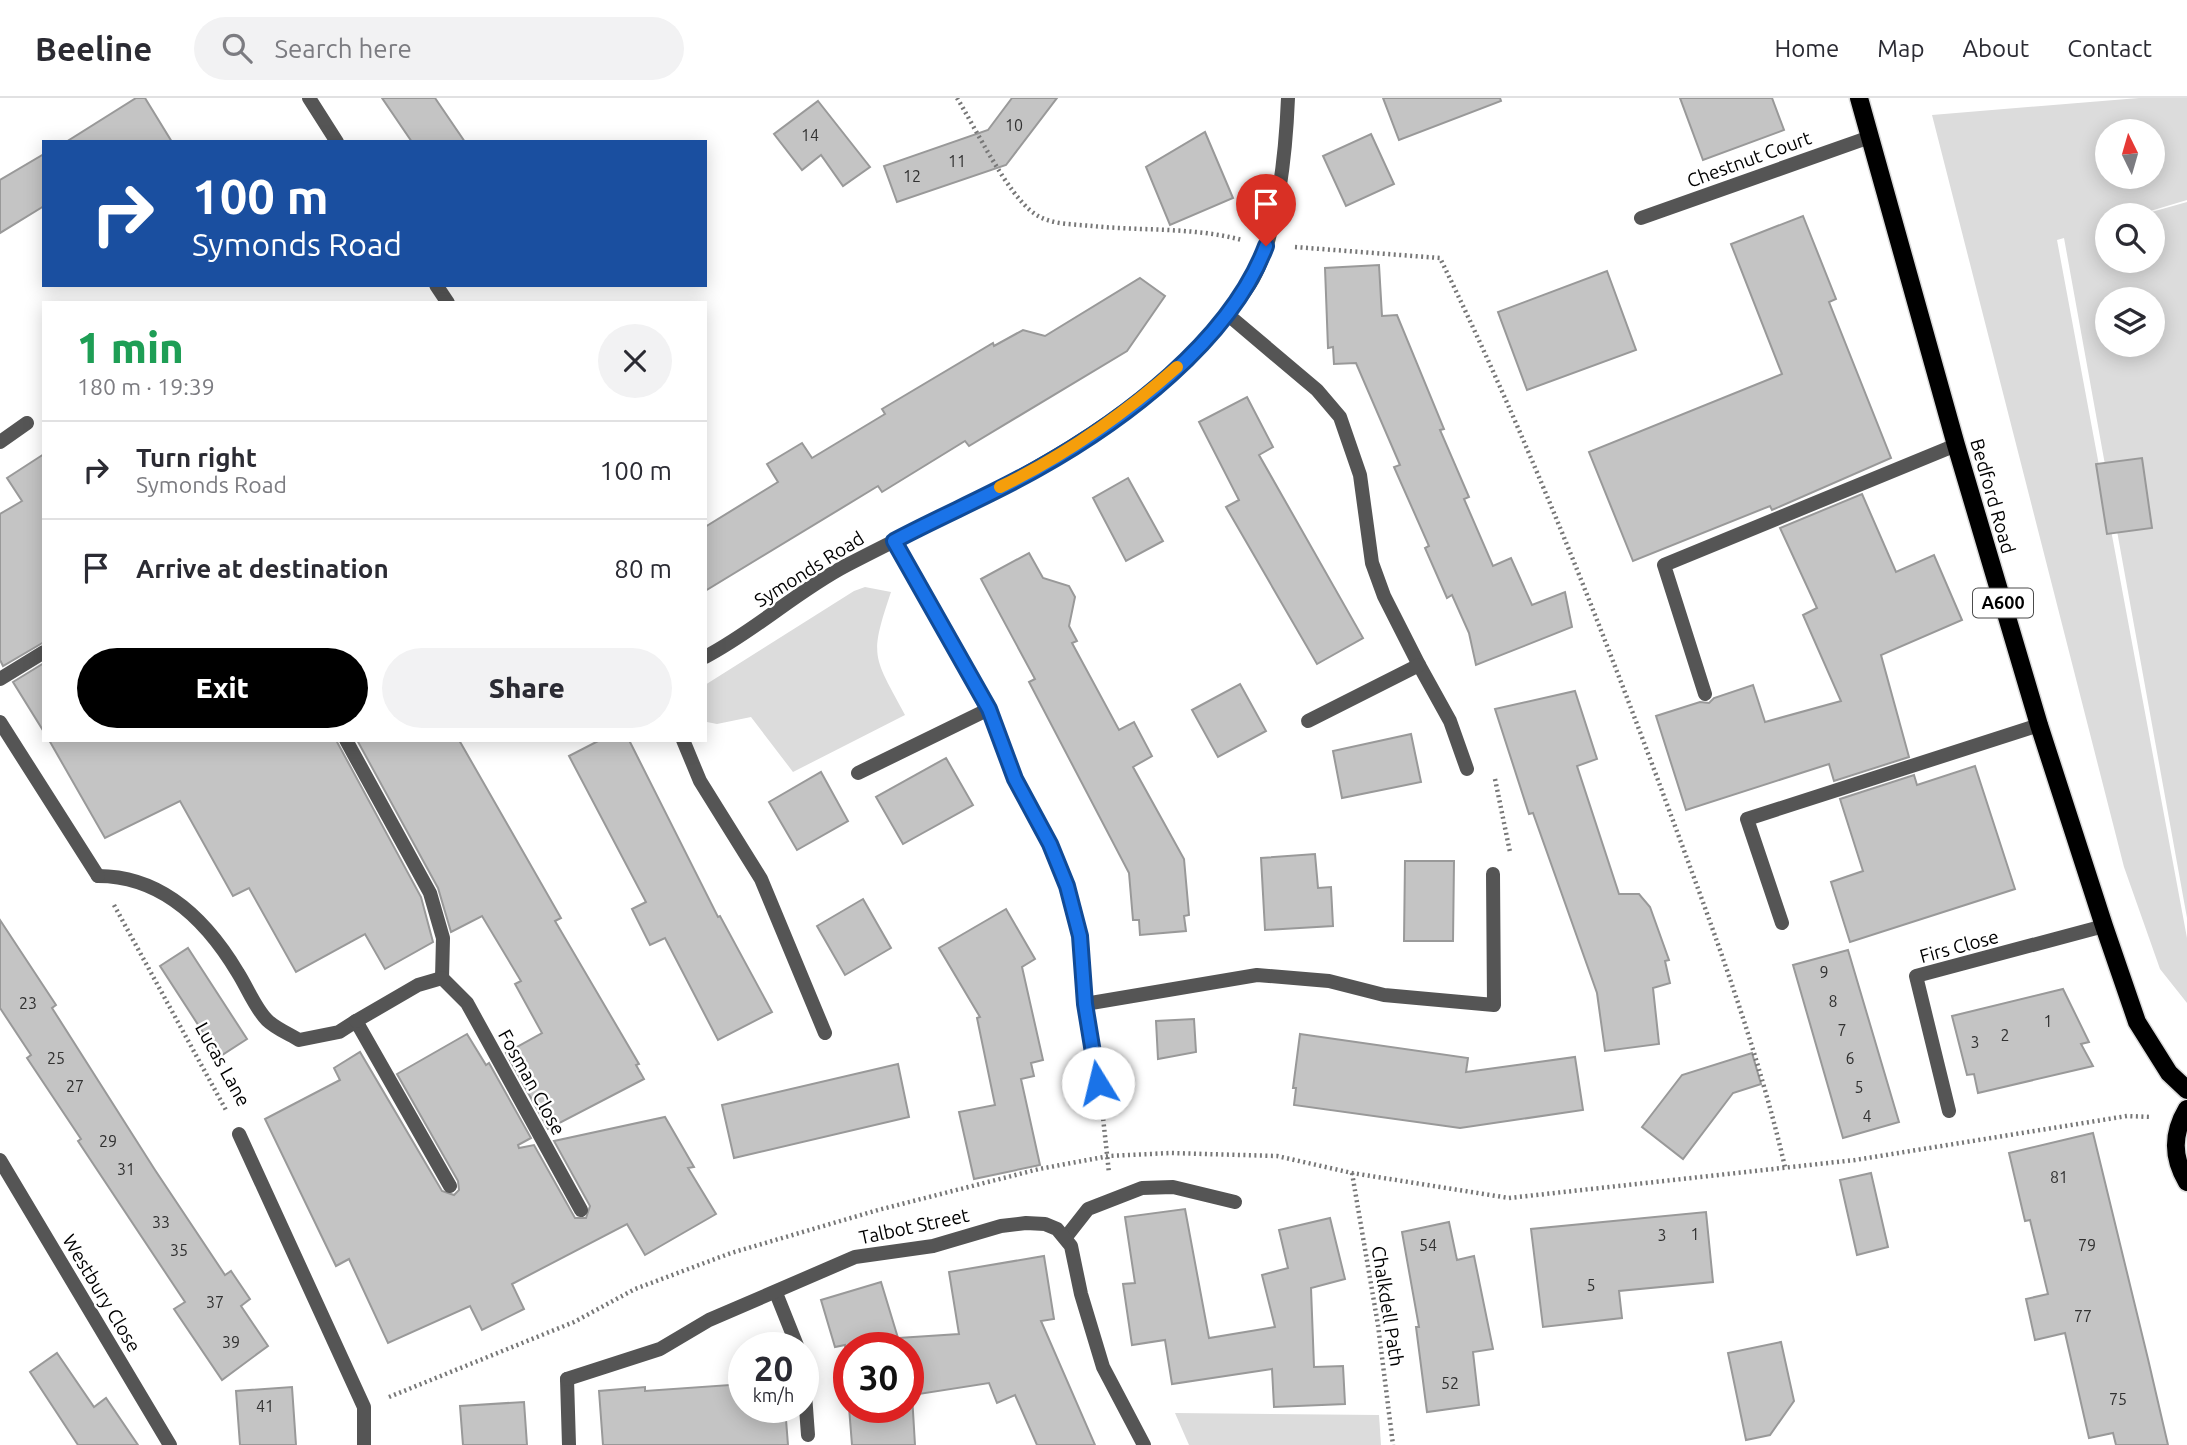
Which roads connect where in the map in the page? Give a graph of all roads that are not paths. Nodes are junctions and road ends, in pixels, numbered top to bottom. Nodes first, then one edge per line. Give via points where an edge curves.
1 (309, 98) edge
2 (1288, 98) edge
3 (1859, 98) edge
4 (1870, 136) junction
5 (336, 140) edge
6 (1641, 218) dead end
7 (1227, 314) junction
8 (27, 423) dead end
9 (0, 442) edge
10 (1956, 445) junction
11 (894, 541) junction
12 (42, 653) edge
13 (707, 656) edge
14 (1419, 666) junction
15 (0, 679) edge
16 (1705, 694) dead end
17 (989, 709) junction
18 (0, 722) edge
19 (1308, 722) dead end
20 (2039, 725) junction
21 (347, 742) edge
22 (684, 742) edge
23 (1467, 769) road end
24 (858, 773) dead end
25 (1493, 874) road end
26 (1782, 923) dead end
27 (2104, 926) junction
28 (442, 978) junction
29 (1085, 1004) junction
30 (356, 1021) junction
31 (825, 1033) dead end
32 (1098, 1083) road end
33 (2187, 1090) edge
34 (2187, 1109) edge
35 (1949, 1111) dead end
36 (239, 1134) road end
37 (0, 1160) edge
38 (2187, 1182) edge
39 (450, 1186) dead end
40 (1235, 1202) dead end
41 (581, 1210) dead end
42 (1066, 1237) junction
43 (776, 1293) junction
44 (792, 1332) edge
45 (807, 1423) edge
46 (808, 1435) dead end
47 (170, 1445) edge
48 (365, 1445) edge
49 (569, 1445) edge
50 (1144, 1445) edge

1 - 5 street
2 - 7 street, Symonds Road via 1286,151 1266,246 1253,278
3 - 4 main road, Bedford Road / A600
4 - 6 street, Chestnut Court
4 - 10 main road, Bedford Road / A600
7 - 11 street, Symonds Road via 1188,357 1116,418 1037,469
7 - 14 street via 1317,390 1339,417 1360,475 1372,563
8 - 9 street
10 - 16 street via 1664,565
10 - 20 main road, Bedford Road / A600
11 - 13 street, Symonds Road via 840,569
11 - 17 street
12 - 15 street
14 - 19 street
14 - 23 street via 1450,721
17 - 24 street
17 - 29 street via 1015,779 1067,886 1080,936
18 - 30 street via 98,876 122,876 148,886 198,917 222,946 267,1020 299,1040 339,1032
20 - 26 street via 1747,819
20 - 27 main road, Bedford Road / A600
21 - 28 street via 430,893 443,938
22 - 31 street via 700,781 761,879
25 - 29 street via 1494,1005 1384,995 1329,981 1257,975
27 - 33 main road, Bedford Road / A600 via 2137,1022 2169,1073
27 - 35 street, Firs Close via 1916,976
28 - 30 street via 418,985
28 - 41 street, Fosman Close via 467,1003
29 - 32 street
30 - 39 street
34 - 38 main road via 2175,1135 2175,1152
36 - 48 street, Lucas Lane via 364,1407
37 - 47 street, Westbury Close
40 - 42 street via 1173,1187 1142,1188 1088,1209
42 - 43 street, Talbot Street via 1045,1224 1001,1226 933,1246 855,1257
42 - 50 street via 1103,1367
43 - 44 street
43 - 49 street, Talbot Street via 709,1320 660,1349 567,1379
45 - 46 street

